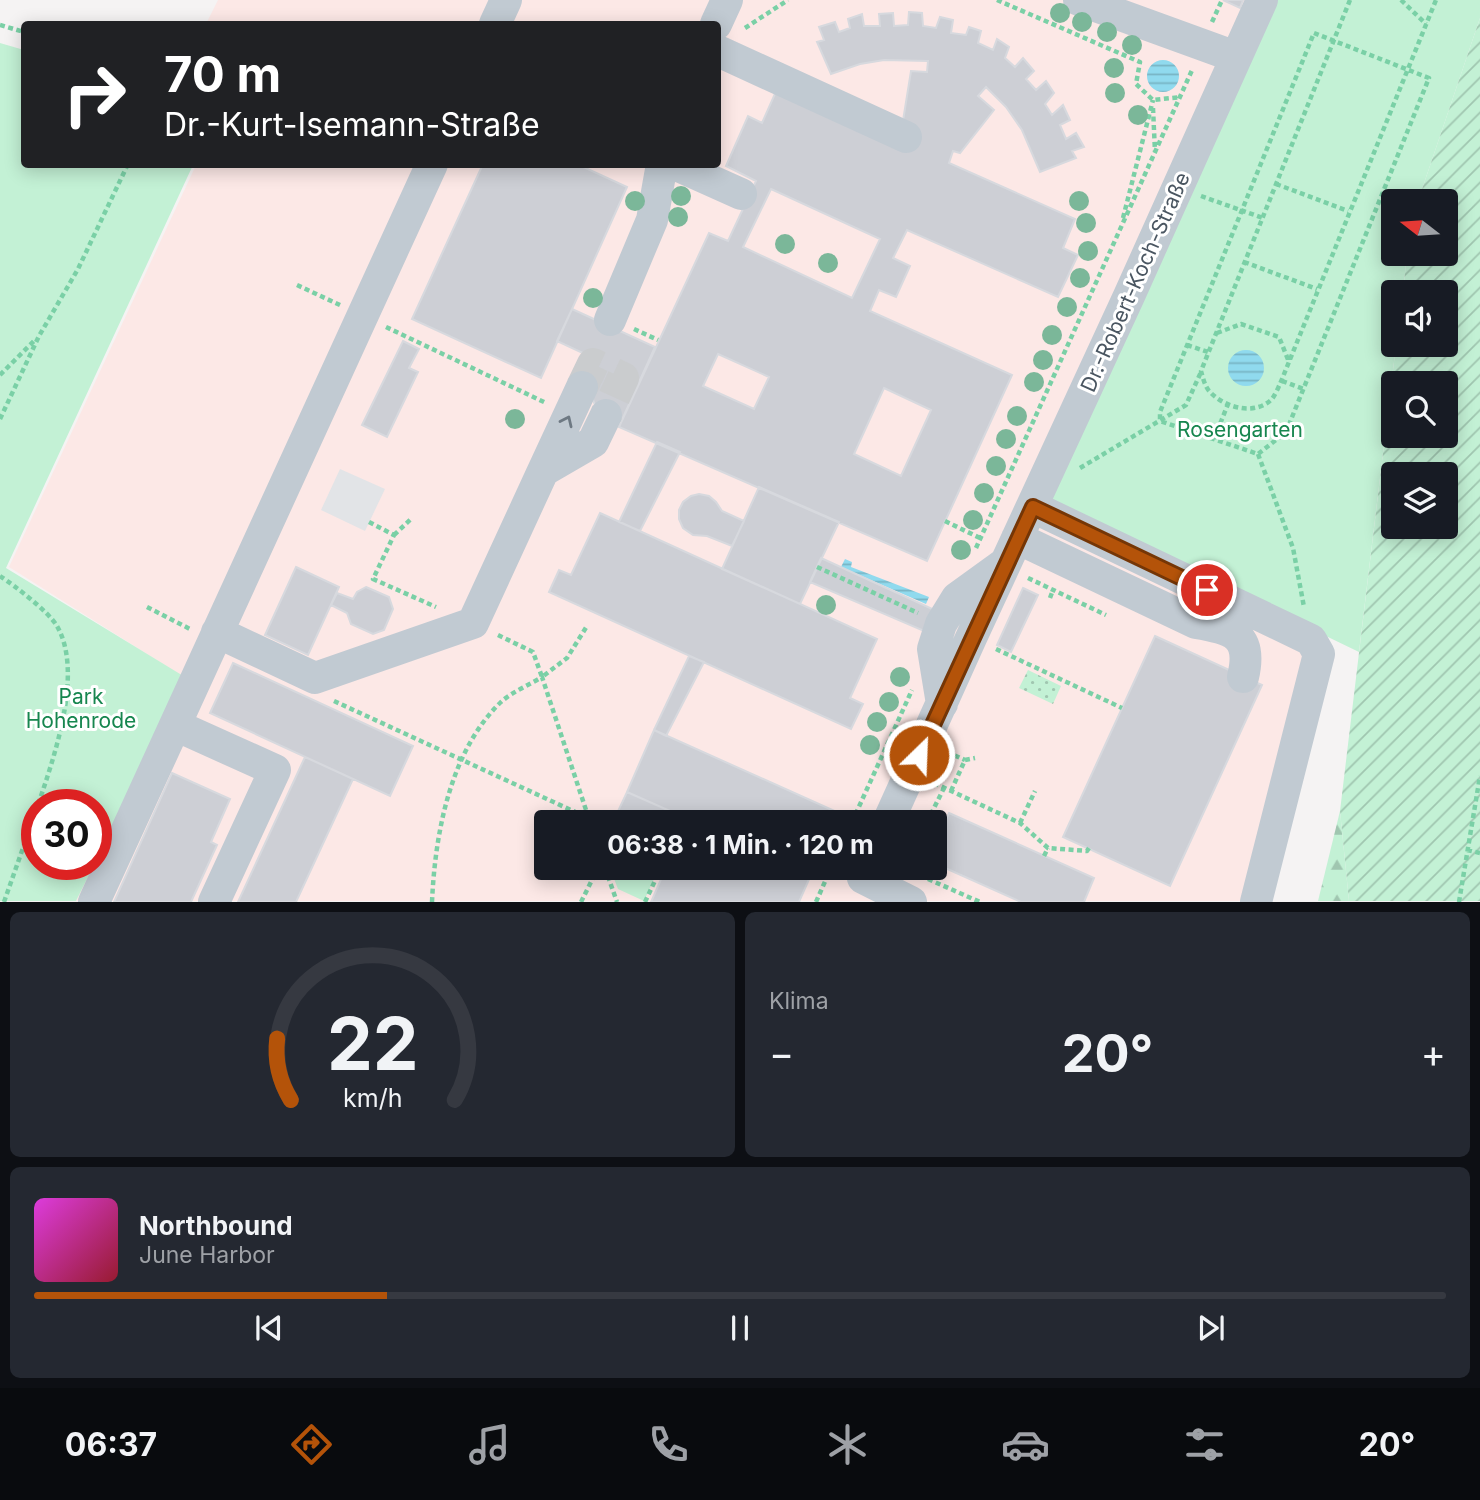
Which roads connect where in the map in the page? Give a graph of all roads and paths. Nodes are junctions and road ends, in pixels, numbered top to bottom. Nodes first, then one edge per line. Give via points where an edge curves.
1 (506, 0) edge
2 (727, 0) edge
3 (788, 0) edge
4 (998, 0) edge
5 (1079, 0) edge
6 (1262, 0) edge
7 (1350, 0) edge
8 (1401, 0) edge
9 (1436, 0) edge
10 (496, 21) edge
11 (0, 24) edge
12 (1426, 24) junction
13 (21, 31) edge
14 (724, 36) edge
15 (1334, 41) junction
16 (1203, 44) junction
17 (1236, 57) junction
18 (1407, 70) junction
19 (1181, 97) junction
20 (1153, 100) junction
21 (905, 137) dead end
22 (1155, 154) junction
23 (126, 168) edge
24 (430, 168) edge
25 (661, 168) edge
26 (683, 168) edge
27 (1276, 184) junction
28 (1177, 188) junction
29 (741, 194) dead end
30 (1242, 210) junction
31 (1348, 211) junction
32 (1263, 218) junction
33 (1119, 233) junction
34 (1244, 262) junction
35 (297, 285) dead end
36 (1317, 289) junction
37 (336, 303) dead end
38 (610, 320) dead end
39 (1216, 333) junction
40 (39, 336) junction
41 (404, 336) dead end
42 (1187, 345) junction
43 (1208, 352) junction
44 (1289, 362) junction
45 (1201, 371) junction
46 (0, 374) edge
47 (1282, 381) junction
48 (582, 387) tunnel mouth
49 (1304, 389) junction
50 (534, 397) dead end
51 (1228, 404) junction
52 (606, 415) tunnel mouth
53 (0, 419) edge
54 (1160, 421) junction
55 (1214, 439) junction
56 (1258, 454) junction
57 (543, 471) junction
58 (1033, 507) junction
59 (411, 519) dead end
60 (945, 521) dead end
61 (369, 522) dead end
62 (394, 535) junction
63 (980, 538) junction
64 (1010, 555) junction
65 (971, 559) dead end
66 (0, 576) edge
67 (1054, 590) junction
68 (1050, 598) dead end
69 (1113, 599) junction
70 (147, 607) dead end
71 (473, 624) junction
72 (587, 626) dead end
73 (216, 636) junction
74 (1311, 640) junction
75 (1237, 674) dead end
76 (542, 677) junction
77 (314, 678) junction
78 (916, 682) dead end
79 (1100, 698) dead end
80 (1122, 708) dead end
81 (175, 725) junction
82 (884, 751) junction
83 (975, 758) dead end
84 (461, 760) junction
85 (913, 768) junction
86 (1480, 776) edge
87 (944, 788) junction
88 (43, 789) edge
89 (951, 791) junction
90 (1035, 791) dead end
91 (568, 810) edge
92 (586, 810) edge
93 (857, 810) edge
94 (894, 810) edge
95 (933, 810) edge
96 (1020, 823) junction
97 (1048, 848) junction
98 (1088, 848) dead end
99 (1467, 850) junction
100 (21, 852) edge
101 (1480, 853) edge
102 (1044, 856) dead end
103 (592, 880) edge
104 (609, 880) edge
105 (655, 880) edge
106 (826, 880) edge
107 (861, 883) edge
108 (915, 888) edge
109 (4, 901) edge
110 (94, 901) edge
111 (214, 901) edge
112 (432, 901) edge
113 (581, 901) edge
114 (617, 901) edge
115 (645, 901) edge
116 (816, 901) edge
117 (980, 901) edge
118 (1256, 901) edge
119 (1459, 901) edge

1 - 10 street
2 - 14 street
3 - 14 path
4 - 20 path via 1140,62 1136,84
5 - 16 street
6 - 17 street, Dr.-Robert-Koch-Straße
7 - 15 path
8 - 12 path
9 - 12 path
11 - 13 path
12 - 18 path
14 - 21 street
15 - 18 path
15 - 27 path
15 - 30 path via 1314,33
16 - 17 street
16 - 19 path
17 - 28 street, Dr.-Robert-Koch-Straße
18 - 31 path
18 - 49 path via 1429,78
19 - 20 path
19 - 22 path
20 - 22 path
20 - 33 path
22 - 33 path
23 - 40 path via 78,269
24 - 73 street
25 - 38 street via 652,220
26 - 29 street
27 - 31 path
27 - 32 path
28 - 30 path
28 - 58 street, Dr.-Robert-Koch-Straße
30 - 32 path
30 - 42 path
31 - 36 path
32 - 34 path
33 - 63 path
34 - 36 path
34 - 39 path
35 - 37 path
36 - 44 path
39 - 43 path
39 - 44 path via 1241,324 1279,337
40 - 46 path
40 - 53 path
41 - 50 path
42 - 43 path
42 - 54 path
43 - 45 path
44 - 47 path
45 - 51 path via 1208,390
45 - 54 path via 1186,405
47 - 49 path
47 - 51 path via 1272,399 1260,406 1242,410
57 -> 48 street
49 - 56 path via 1286,432
51 - 55 path
52 - 57 street via 593,442
54 - 55 path
55 - 56 path
56 - 74 path via 1293,548
57 - 71 street
58 - 64 street, Dr.-Robert-Koch-Straße
58 - 74 street
59 - 62 path
60 - 63 path
61 - 62 path
62 - 71 path via 373,579
63 - 65 path
64 - 67 path
64 - 69 street
64 - 85 street, Dr.-Robert-Koch-Straße via 957,598 941,624 933,649 942,704
66 - 88 path via 57,625 69,659 55,757
67 - 68 path
67 - 69 path
69 - 75 street via 1195,635 1218,637 1232,646
70 - 73 path
71 - 76 path via 533,652
71 - 77 street
72 - 76 path via 567,658
73 - 77 street
73 - 81 street
74 - 118 street via 1320,654
76 - 84 path via 503,701 475,731
76 - 92 path
77 - 84 path via 325,697
78 - 82 path
79 - 80 path
81 - 110 street
81 - 111 street via 275,770
82 - 85 path
82 - 93 path
83 - 89 path via 965,760
84 - 91 path
84 - 112 path via 440,828
85 - 87 path
85 - 94 street, Dr.-Robert-Koch-Straße
86 - 99 path
87 - 89 path
87 - 95 path
89 - 96 path
90 - 96 path
96 - 97 path
97 - 98 path
97 - 102 path
99 - 101 path
99 - 119 path
100 - 109 path
103 - 113 path
104 - 114 path
105 - 115 path
106 - 116 path
107 - 108 street
108 - 117 path

